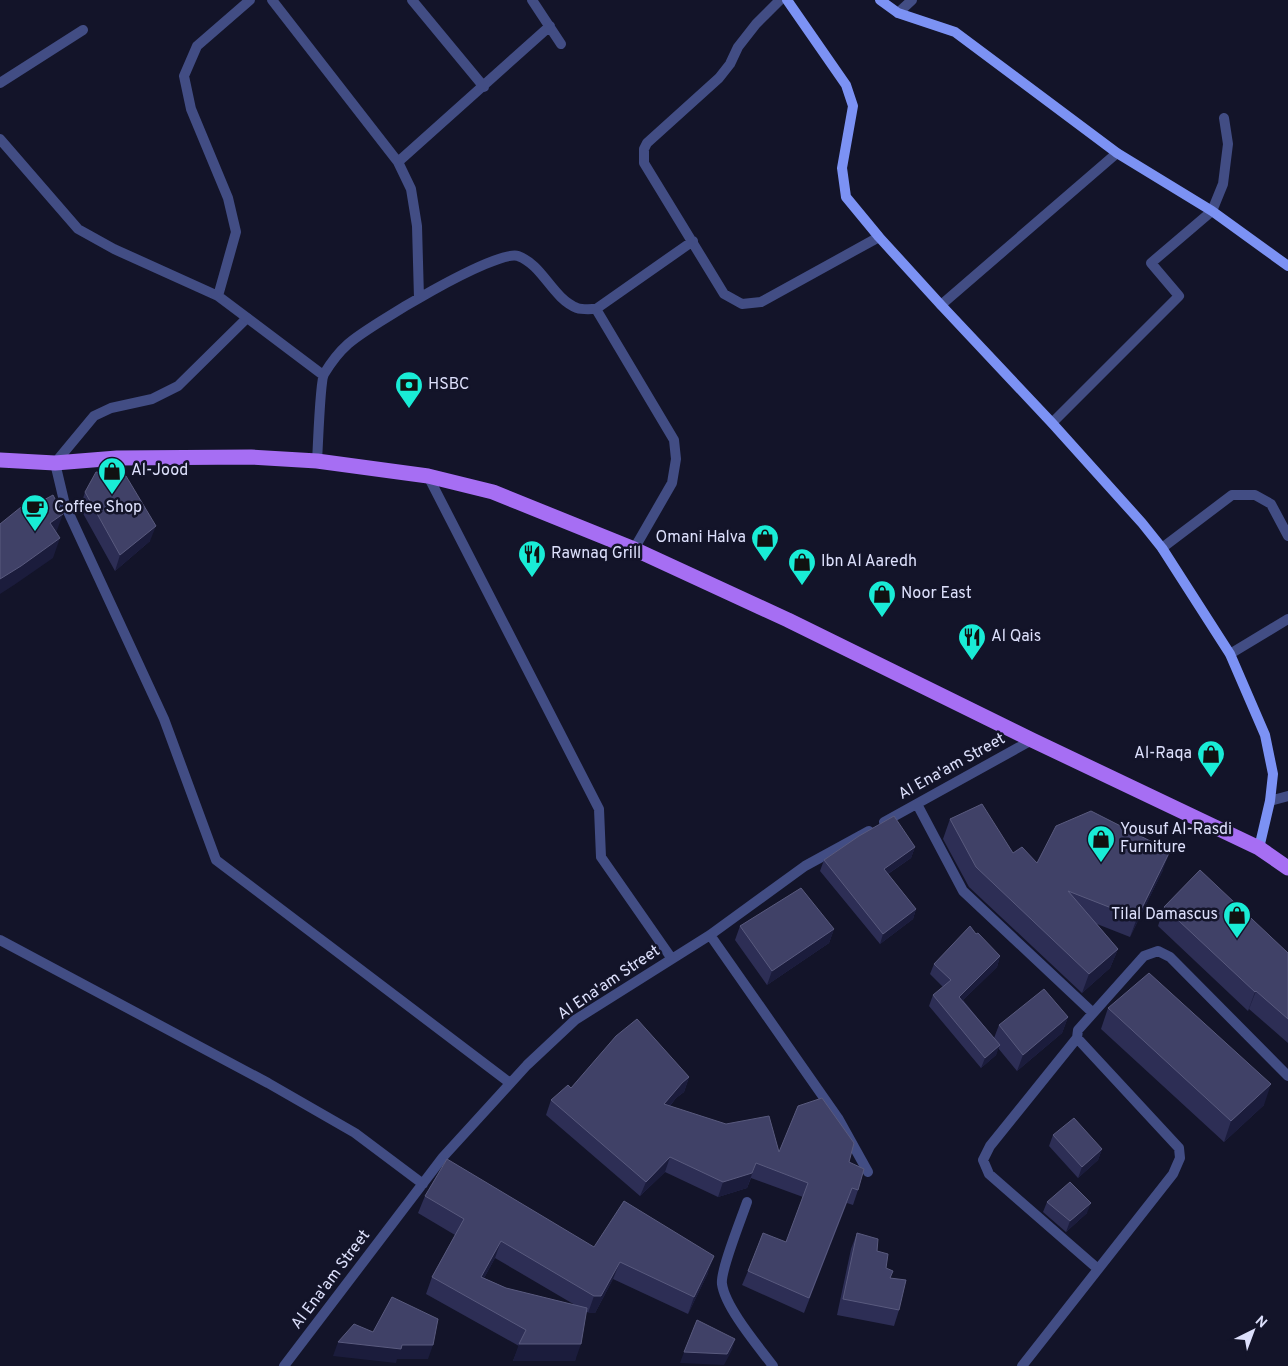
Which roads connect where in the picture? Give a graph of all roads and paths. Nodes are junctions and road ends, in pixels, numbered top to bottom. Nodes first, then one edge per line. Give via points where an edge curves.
1 (250, 0) edge
2 (272, 0) edge
3 (412, 0) edge
4 (532, 0) edge
5 (780, 0) edge
6 (786, 0) edge
7 (880, 0) edge
8 (912, 0) edge
9 (898, 13) junction
10 (550, 26) junction
11 (83, 30) dead end
12 (561, 44) dead end
13 (0, 83) edge
14 (484, 86) junction
15 (1224, 118) dead end
16 (0, 139) edge
17 (1117, 153) junction
18 (398, 162) junction
19 (1212, 211) junction
20 (879, 237) junction
21 (692, 241) junction
22 (1288, 266) edge
23 (218, 296) junction
24 (419, 298) junction
25 (941, 305) junction
26 (596, 309) junction
27 (247, 318) junction
28 (323, 376) junction
29 (1052, 423) junction
30 (0, 460) edge
31 (317, 460) junction
32 (55, 463) junction
33 (428, 476) junction
34 (1288, 536) edge
35 (1162, 548) junction
36 (634, 549) junction
37 (1288, 619) edge
38 (1230, 654) junction
39 (1032, 740) junction
40 (1288, 796) edge
41 (1270, 801) junction
42 (917, 804) junction
43 (1258, 848) junction
44 (1288, 868) edge
45 (710, 935) junction
46 (0, 940) edge
47 (672, 959) junction
48 (1093, 1013) junction
49 (1077, 1038) junction
50 (1288, 1076) edge
51 (510, 1083) junction
52 (868, 1172) dead end
53 (423, 1184) junction
54 (747, 1202) dead end
55 (1098, 1269) junction
56 (292, 1361) edge
57 (284, 1366) edge
58 (773, 1366) edge
59 (1022, 1366) edge

1 - 23 street via 197,46 184,76 191,109 228,198 236,232
2 - 18 street
3 - 14 street
4 - 10 street
5 - 21 street via 738,47 720,78 644,149 644,163
6 - 20 street via 846,85 853,106 842,168 846,197
7 - 9 street
8 - 9 street
9 - 17 street via 955,32
10 - 12 street
10 - 14 street
11 - 13 street
14 - 18 street
15 - 19 street via 1228,144 1223,184
16 - 23 street via 78,229
17 - 19 street
17 - 25 street
18 - 24 street via 411,189 417,226
19 - 22 street
19 - 29 street via 1151,263 1179,296
20 - 21 street via 761,302 742,304 724,294
20 - 25 street
21 - 26 street
23 - 27 street
24 - 26 street via 496,259 516,256 532,264 560,297 578,308
24 - 28 street via 375,323 347,345
25 - 29 street
26 - 36 street via 674,440 676,459 672,483
27 - 28 street
27 - 32 street via 178,386 152,399 111,408 94,416
28 - 31 street
29 - 35 street
30 - 32 main road
31 - 32 main road via 117,458
31 - 33 main road
32 - 51 street via 65,505 164,719 216,860
33 - 36 main road via 494,492
33 - 47 street via 599,809 602,857
34 - 35 street via 1271,504 1255,495 1232,495
35 - 38 street
36 - 39 main road via 788,620
37 - 38 street
38 - 41 street via 1265,735 1274,774
39 - 42 street, Al Ena'am Street
39 - 43 main road
40 - 41 street
41 - 43 street
42 - 45 street, Al Ena'am Street via 805,866
42 - 48 street via 963,891
43 - 44 main road
45 - 47 street, Al Ena'am Street
45 - 52 street via 838,1118
46 - 53 street via 355,1133
47 - 51 street, Al Ena'am Street via 575,1020
48 - 49 street via 1078,1030
48 - 50 street via 1144,956 1158,951 1170,957
49 - 55 street via 1179,1148 1180,1158 1173,1174
49 - 55 street via 990,1146 983,1160 989,1174
51 - 53 street, Al Ena'am Street
53 - 56 street, Al Ena'am Street
54 - 58 street via 721,1283 729,1304
55 - 59 street
56 - 57 street, Al Ena'am Street

